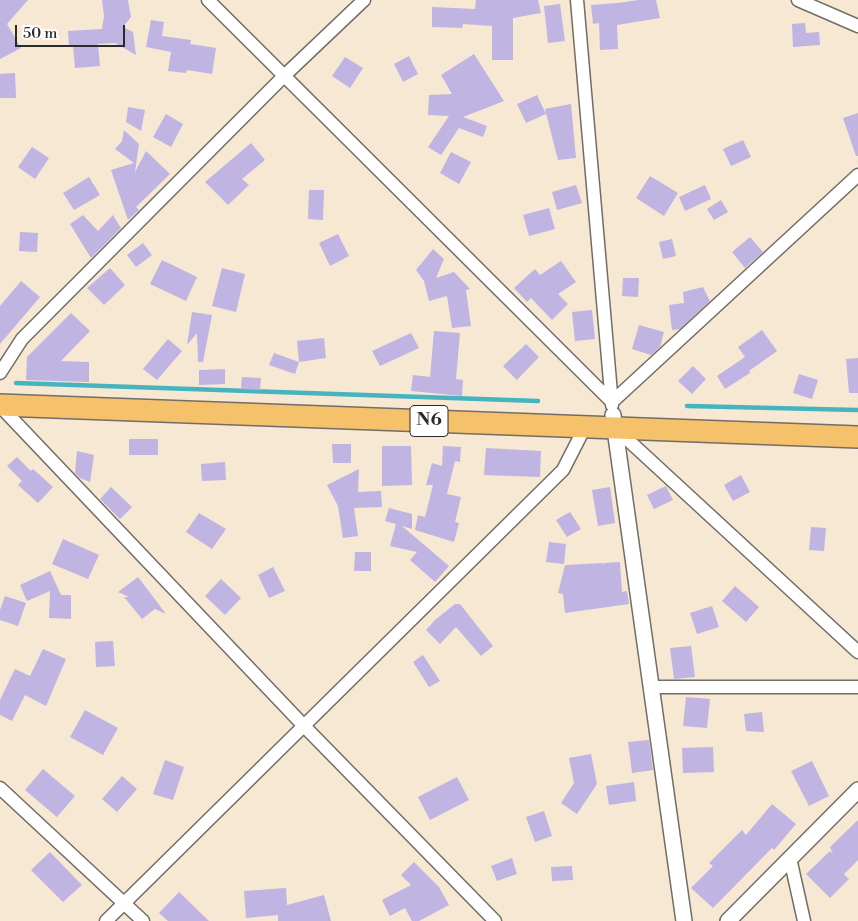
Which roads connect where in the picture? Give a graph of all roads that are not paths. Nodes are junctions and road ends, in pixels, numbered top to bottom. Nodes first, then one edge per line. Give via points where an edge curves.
1 (208, 0) edge
2 (364, 0) edge
3 (576, 0) edge
4 (798, 0) edge
5 (858, 26) edge
6 (284, 76) junction
7 (858, 175) edge
8 (0, 373) edge
9 (0, 392) edge
10 (0, 406) edge
11 (613, 415) junction
12 (858, 424) edge
13 (585, 427) junction
14 (858, 437) edge
15 (858, 652) edge
16 (651, 687) junction
17 (858, 687) edge
18 (304, 726) junction
19 (0, 788) edge
20 (858, 790) edge
21 (790, 858) junction
22 (124, 903) junction
23 (106, 921) edge
24 (143, 921) edge
25 (495, 921) edge
26 (684, 921) edge
27 (728, 921) edge
28 (804, 921) edge

1 - 6 street
2 - 6 street
3 - 11 street
4 - 5 street
6 - 8 street via 22,339
6 - 11 street
7 - 11 street
9 - 11 highway, N6
10 - 13 highway, N6
10 - 18 street
11 - 12 highway, N6
11 - 13 highway, N6
11 - 14 highway, N6
11 - 15 street
11 - 16 street
13 - 18 street via 563,470
16 - 17 street
16 - 26 street
18 - 22 street
18 - 25 street
19 - 22 street
20 - 21 street
21 - 27 street
21 - 28 street
22 - 23 street
22 - 24 street

